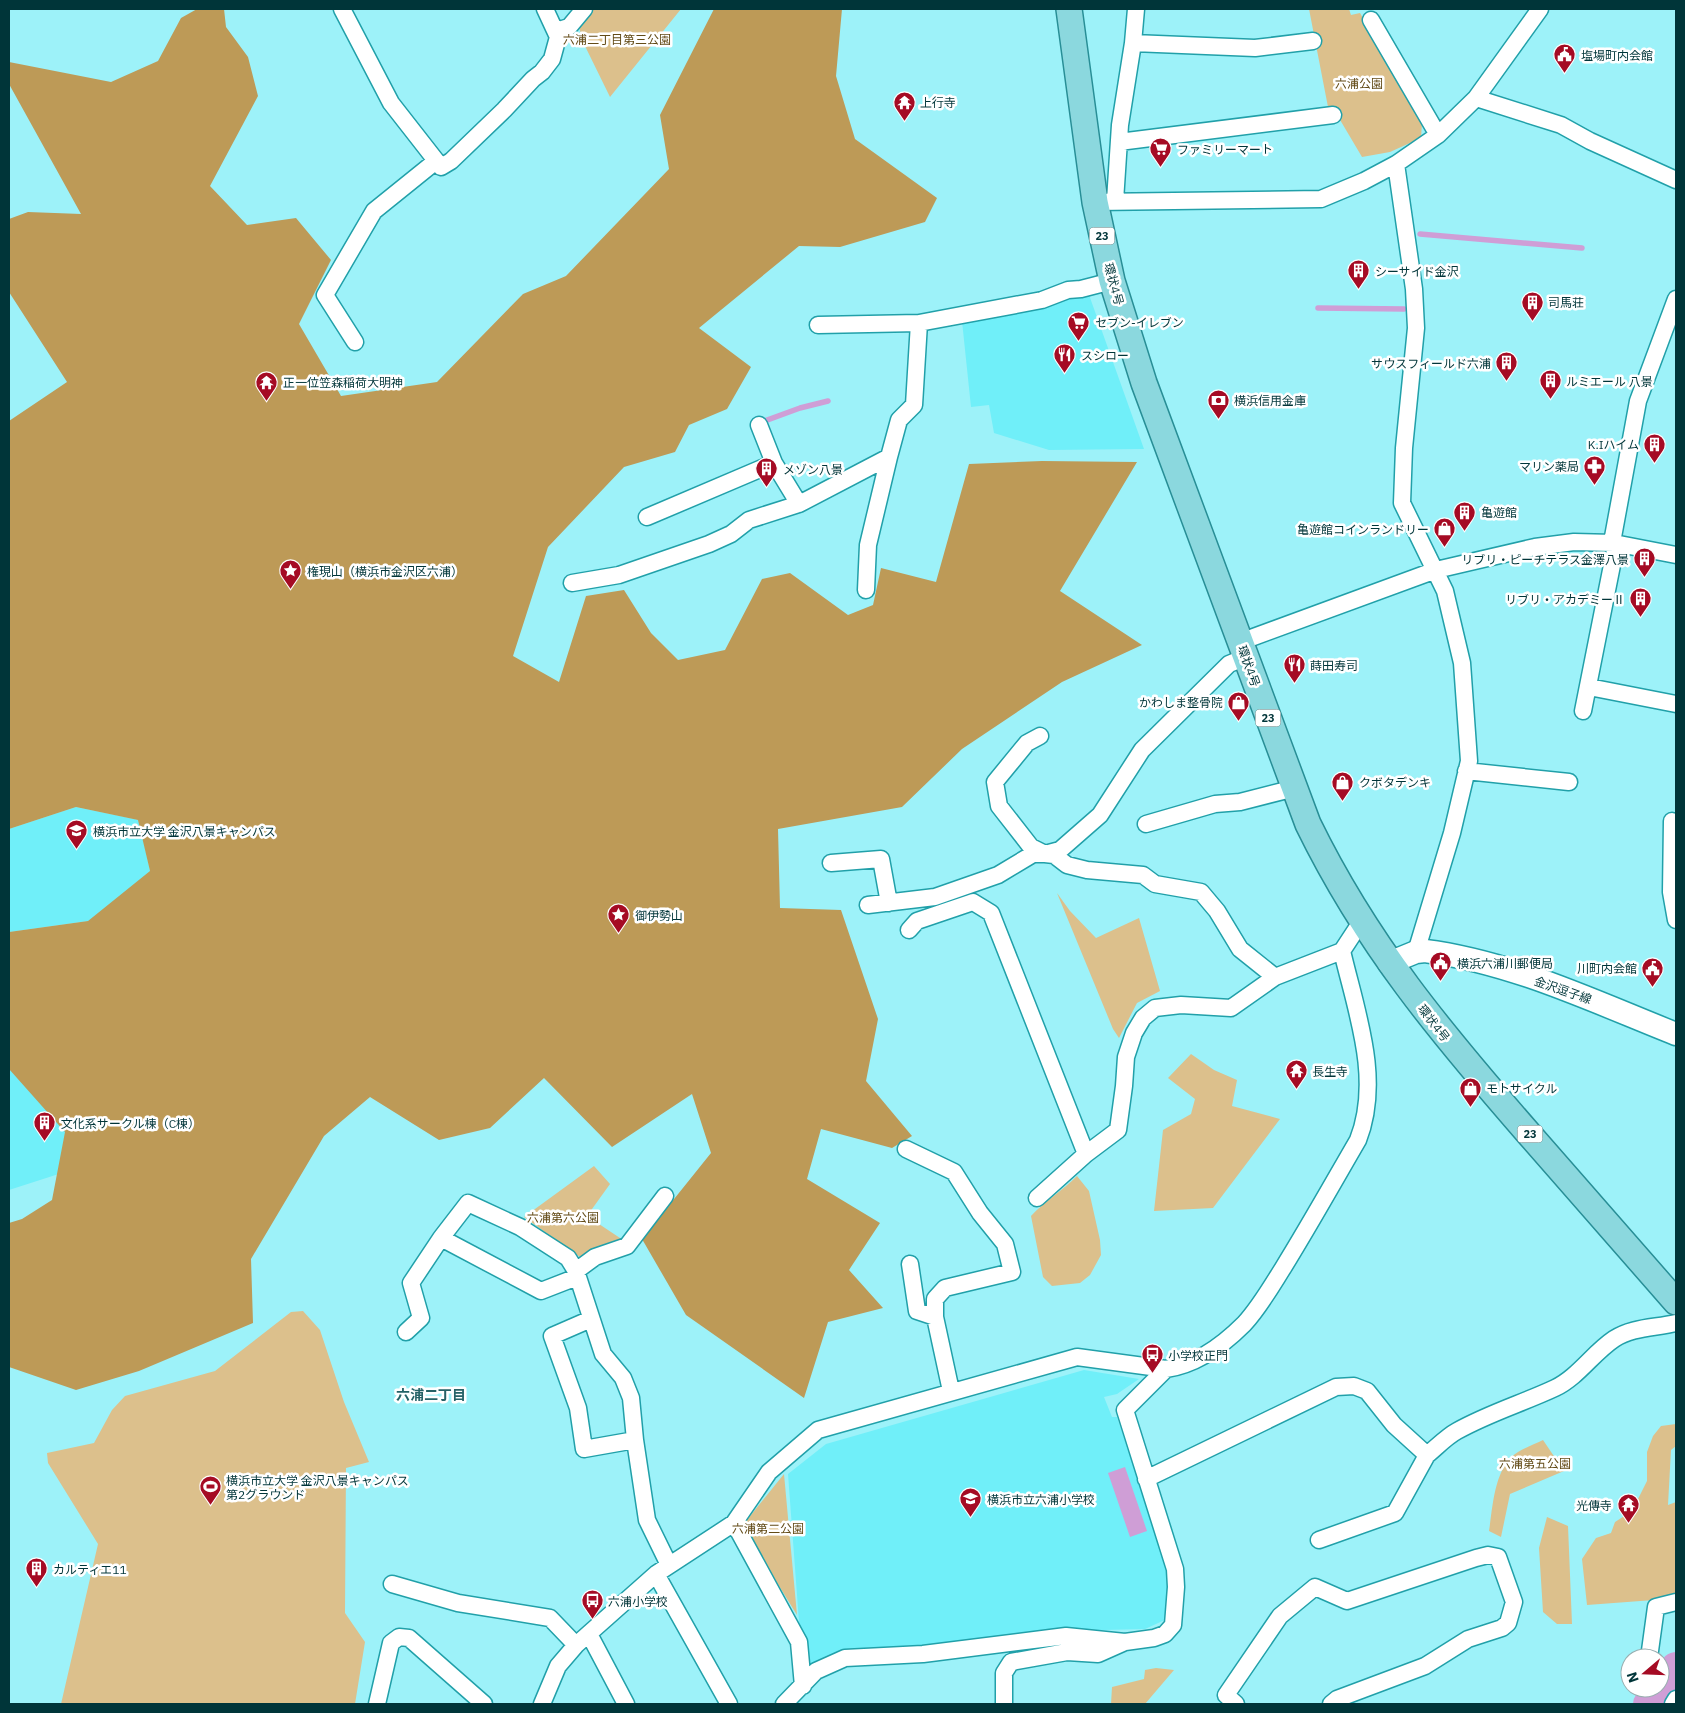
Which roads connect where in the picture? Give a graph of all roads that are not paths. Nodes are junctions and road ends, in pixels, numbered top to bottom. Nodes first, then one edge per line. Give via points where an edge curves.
1 (342, 9) edge
2 (545, 9) edge
3 (584, 9) edge
4 (1069, 9) edge
5 (1136, 9) edge
6 (1540, 9) edge
7 (1371, 20) dead end
8 (556, 31) junction
9 (1313, 41) dead end
10 (1133, 43) junction
11 (1476, 98) junction
12 (1333, 115) dead end
13 (1438, 135) junction
14 (1119, 142) junction
15 (436, 161) junction
16 (1396, 164) junction
17 (1676, 180) edge
18 (1105, 202) junction
19 (1112, 281) junction
20 (1676, 299) edge
21 (919, 323) junction
22 (818, 325) dead end
23 (355, 342) dead end
24 (759, 425) dead end
25 (889, 457) junction
26 (774, 463) junction
27 (799, 504) junction
28 (647, 518) dead end
29 (1614, 543) junction
30 (1676, 555) edge
31 (1436, 570) junction
32 (572, 583) dead end
33 (866, 590) dead end
34 (1243, 650) junction
35 (1589, 687) junction
36 (1676, 704) edge
37 (1583, 711) dead end
38 (1040, 736) dead end
39 (1466, 771) junction
40 (1569, 782) dead end
41 (1295, 788) junction
42 (1672, 822) dead end
43 (1146, 824) dead end
44 (1045, 854) junction
45 (831, 863) dead end
46 (888, 903) junction
47 (868, 905) dead end
48 (1676, 920) edge
49 (1361, 922) junction
50 (908, 930) dead end
51 (1342, 951) junction
52 (1416, 952) junction
53 (1389, 963) junction
54 (1275, 977) junction
55 (1676, 1029) edge
56 (906, 1149) dead end
57 (1086, 1154) junction
58 (665, 1196) dead end
59 (1038, 1198) dead end
60 (441, 1238) junction
61 (910, 1264) dead end
62 (577, 1274) junction
63 (1676, 1302) edge
64 (935, 1317) junction
65 (591, 1319) junction
66 (1676, 1323) edge
67 (406, 1332) dead end
68 (1166, 1368) junction
69 (952, 1391) junction
70 (635, 1440) junction
71 (1427, 1455) junction
72 (1146, 1479) junction
73 (734, 1523) junction
74 (1319, 1540) dead end
75 (663, 1569) junction
76 (392, 1584) dead end
77 (1676, 1602) edge
78 (589, 1634) junction
79 (1125, 1642) junction
80 (576, 1645) junction
81 (1650, 1648) edge
82 (803, 1686) junction
83 (1676, 1699) edge
84 (1225, 1701) edge
85 (376, 1704) edge
86 (484, 1704) edge
87 (542, 1704) edge
88 (626, 1704) edge
89 (729, 1704) edge
90 (784, 1704) edge
91 (1004, 1704) edge
92 (1332, 1704) edge
93 (1672, 1704) edge

1 - 15 street via 391,103
2 - 8 street
3 - 8 street via 569,27
4 - 18 main road, 環状4号 / 23
5 - 10 street
6 - 11 street
7 - 13 street
8 - 15 street via 558,37 552,59 542,72 451,161 440,167
9 - 10 street via 1255,48
10 - 14 street
11 - 13 street
11 - 17 street via 1561,125 1590,142
12 - 14 street
13 - 16 street
14 - 18 street
15 - 23 street via 374,211 325,295
16 - 18 street via 1321,199
16 - 31 street via 1414,289 1416,328 1402,503
18 - 19 main road, 環状4号 / 23
19 - 21 street via 1068,290 1042,300
19 - 34 main road, 環状4号 / 23 via 1144,383
20 - 29 street via 1638,401
21 - 22 street
21 - 25 street via 914,405 899,420
24 - 26 street
25 - 27 street
25 - 33 street via 868,545
26 - 27 street
26 - 28 street
27 - 32 street via 749,520 732,534 659,562 619,575
29 - 30 street
29 - 31 street via 1574,542 1535,547
29 - 35 street
31 - 34 street
31 - 39 street via 1445,591 1462,663 1469,762
34 - 41 main road, 環状4号 / 23
34 - 44 street via 1142,750 1100,815 1060,850
35 - 36 street
35 - 37 street
38 - 44 street via 1027,743 995,782 999,806 1031,847
39 - 40 street
39 - 52 street via 1452,833
41 - 43 street via 1240,802 1215,804
41 - 49 main road, 環状4号 / 23 via 1324,857
42 - 48 street via 1671,892
44 - 46 street via 1033,854 998,875 935,897
44 - 54 street via 1086,870 1143,875 1155,884 1201,892 1218,911 1240,949
45 - 46 street via 881,859
46 - 47 street
49 - 51 street
49 - 53 main road, 環状4号 / 23
50 - 57 street via 917,921 973,902 992,913
51 - 54 street
51 - 68 street via 1367,1067 1366,1109 1358,1140 1310,1225 1245,1323 1212,1350 1191,1362
52 - 53 main road, 金沢逗子線
52 - 55 main road, 金沢逗子線 via 1435,953 1520,975
53 - 63 main road, 環状4号 / 23 via 1454,1048
54 - 57 street via 1231,1008 1181,1005 1156,1008 1143,1018 1126,1056 1118,1130
56 - 64 street via 954,1172 1005,1244 1012,1272 945,1288 935,1299
57 - 59 street
58 - 62 street via 627,1246 595,1257
60 - 62 street via 541,1291
60 - 62 street via 468,1203 520,1227 568,1258
60 - 67 street via 411,1283 421,1318
61 - 64 street via 917,1312
62 - 65 street
64 - 69 street
65 - 70 street via 603,1354 624,1378 631,1398
65 - 70 street via 552,1336 578,1408 584,1449
66 - 71 street via 1634,1330 1616,1338 1556,1388 1499,1410 1456,1432
68 - 69 street via 1077,1357
68 - 72 street via 1125,1410
69 - 73 street via 818,1430 769,1472
70 - 75 street via 647,1520
71 - 72 street via 1394,1425 1367,1391 1354,1386 1336,1388
71 - 74 street via 1395,1513
72 - 79 street via 1175,1569 1173,1625 1165,1634 1154,1638
73 - 75 street
73 - 82 street via 800,1642
75 - 78 street
75 - 89 street
76 - 80 street via 458,1603 550,1618
77 - 81 street via 1656,1607
78 - 80 street
78 - 88 street
79 - 82 street via 1066,1636 923,1654 845,1658 816,1671
79 - 91 street via 1098,1654 1067,1652 1011,1662 1004,1673
80 - 87 street via 558,1666
82 - 90 street
83 - 93 street
84 - 92 street via 1280,1616 1315,1587 1347,1601 1476,1558 1498,1557 1514,1602 1508,1622 1502,1628 1468,1638 1425,1666 1337,1699
85 - 86 street via 391,1643 399,1637 409,1638

